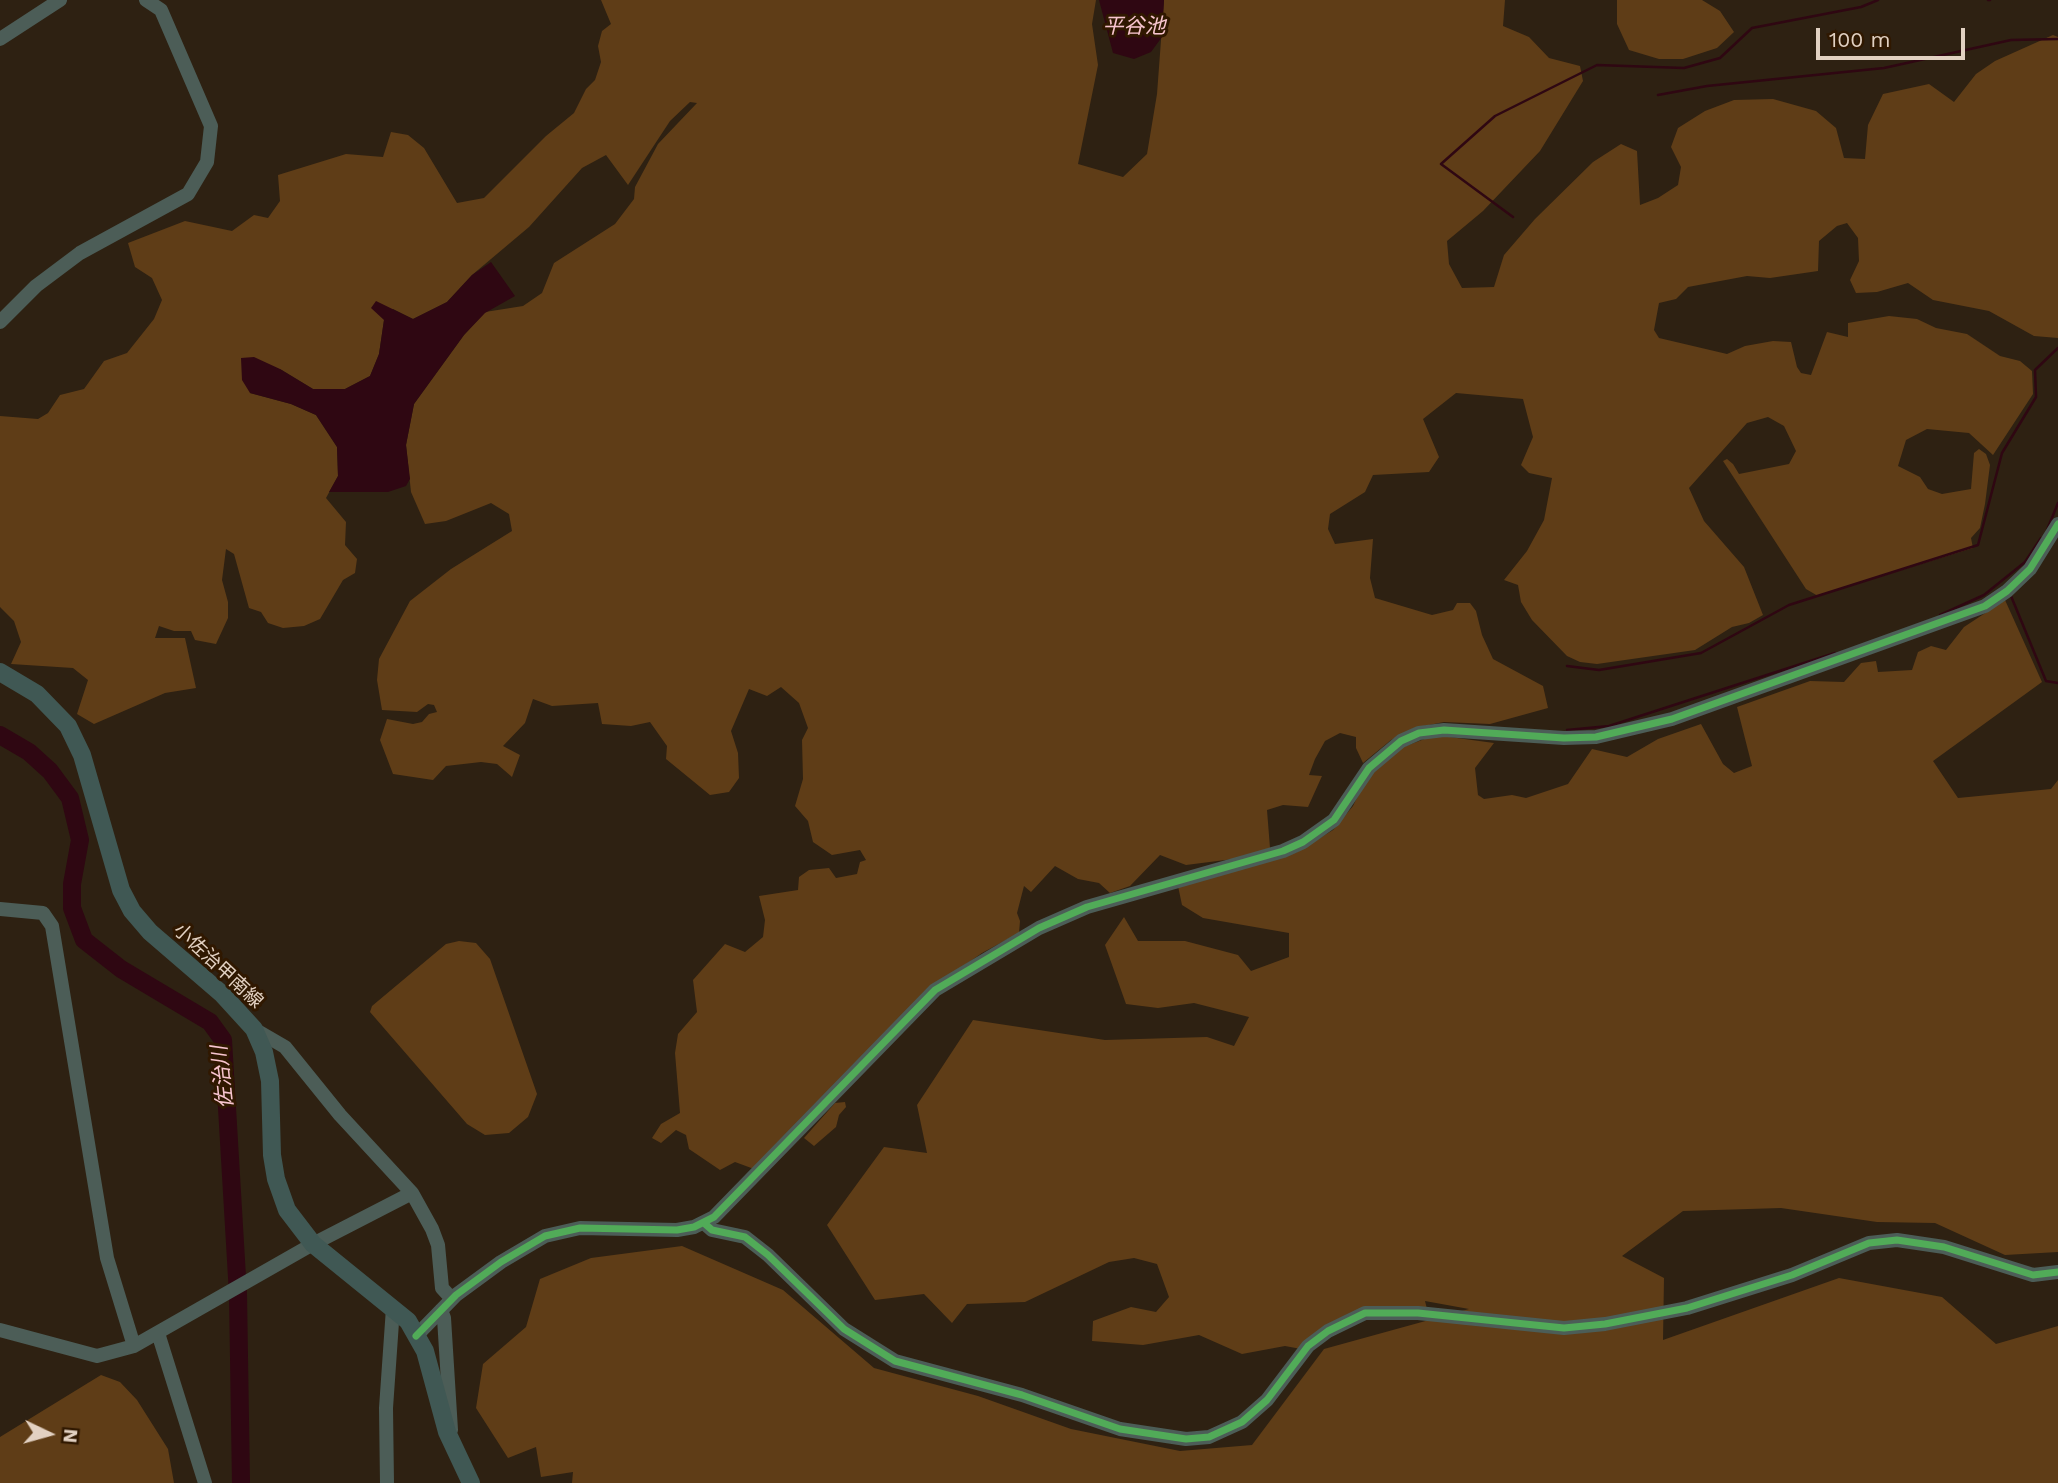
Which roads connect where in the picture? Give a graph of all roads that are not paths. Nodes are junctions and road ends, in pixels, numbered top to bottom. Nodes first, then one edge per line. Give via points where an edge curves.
1 (60, 0) edge
2 (146, 0) edge
3 (0, 39) edge
4 (0, 323) edge
5 (2058, 524) edge
6 (0, 672) edge
7 (0, 909) edge
8 (254, 1029) junction
9 (412, 1193) junction
10 (704, 1223) junction
11 (313, 1244) junction
12 (2058, 1272) edge
13 (452, 1299) junction
14 (393, 1308) junction
15 (441, 1310) junction
16 (0, 1330) edge
17 (158, 1333) junction
18 (416, 1336) junction
19 (134, 1346) junction
20 (447, 1432) junction
21 (205, 1483) edge
22 (387, 1483) edge
23 (471, 1483) edge

1 - 3 street
2 - 4 street via 161,10 211,127 207,162 188,194 80,253 36,286
5 - 10 street via 2030,569 2007,591 1967,615 1623,733 1564,738 1466,730 1419,733 1384,753 1334,820 1303,842 1096,904 1039,928 935,990 726,1207
6 - 8 main road, 小佐治甲南線 via 37,694 68,726 82,755 121,890 132,911
7 - 19 street via 43,914 52,926 107,1258
8 - 9 street via 285,1047
8 - 11 main road, 小佐治甲南線 via 270,1081 276,1179 287,1210
9 - 11 street
9 - 13 street via 432,1229 442,1288
10 - 12 street via 712,1230 745,1237 844,1329 895,1361 1022,1395 1120,1429 1186,1439 1209,1437 1242,1422 1267,1400 1308,1346 1365,1313 1418,1313 1564,1328 1605,1324 1686,1308 1792,1275 1869,1243 1897,1240 1944,1247 2032,1275
10 - 13 street via 677,1230 562,1231 545,1236
11 - 14 main road, 小佐治甲南線
11 - 17 street
13 - 15 street
14 - 18 main road, 小佐治甲南線
14 - 22 street via 386,1408
15 - 18 street
15 - 20 street via 452,1429
16 - 19 street via 97,1356
17 - 19 street
17 - 21 street
18 - 20 main road, 小佐治甲南線 via 425,1351
20 - 23 main road, 小佐治甲南線

